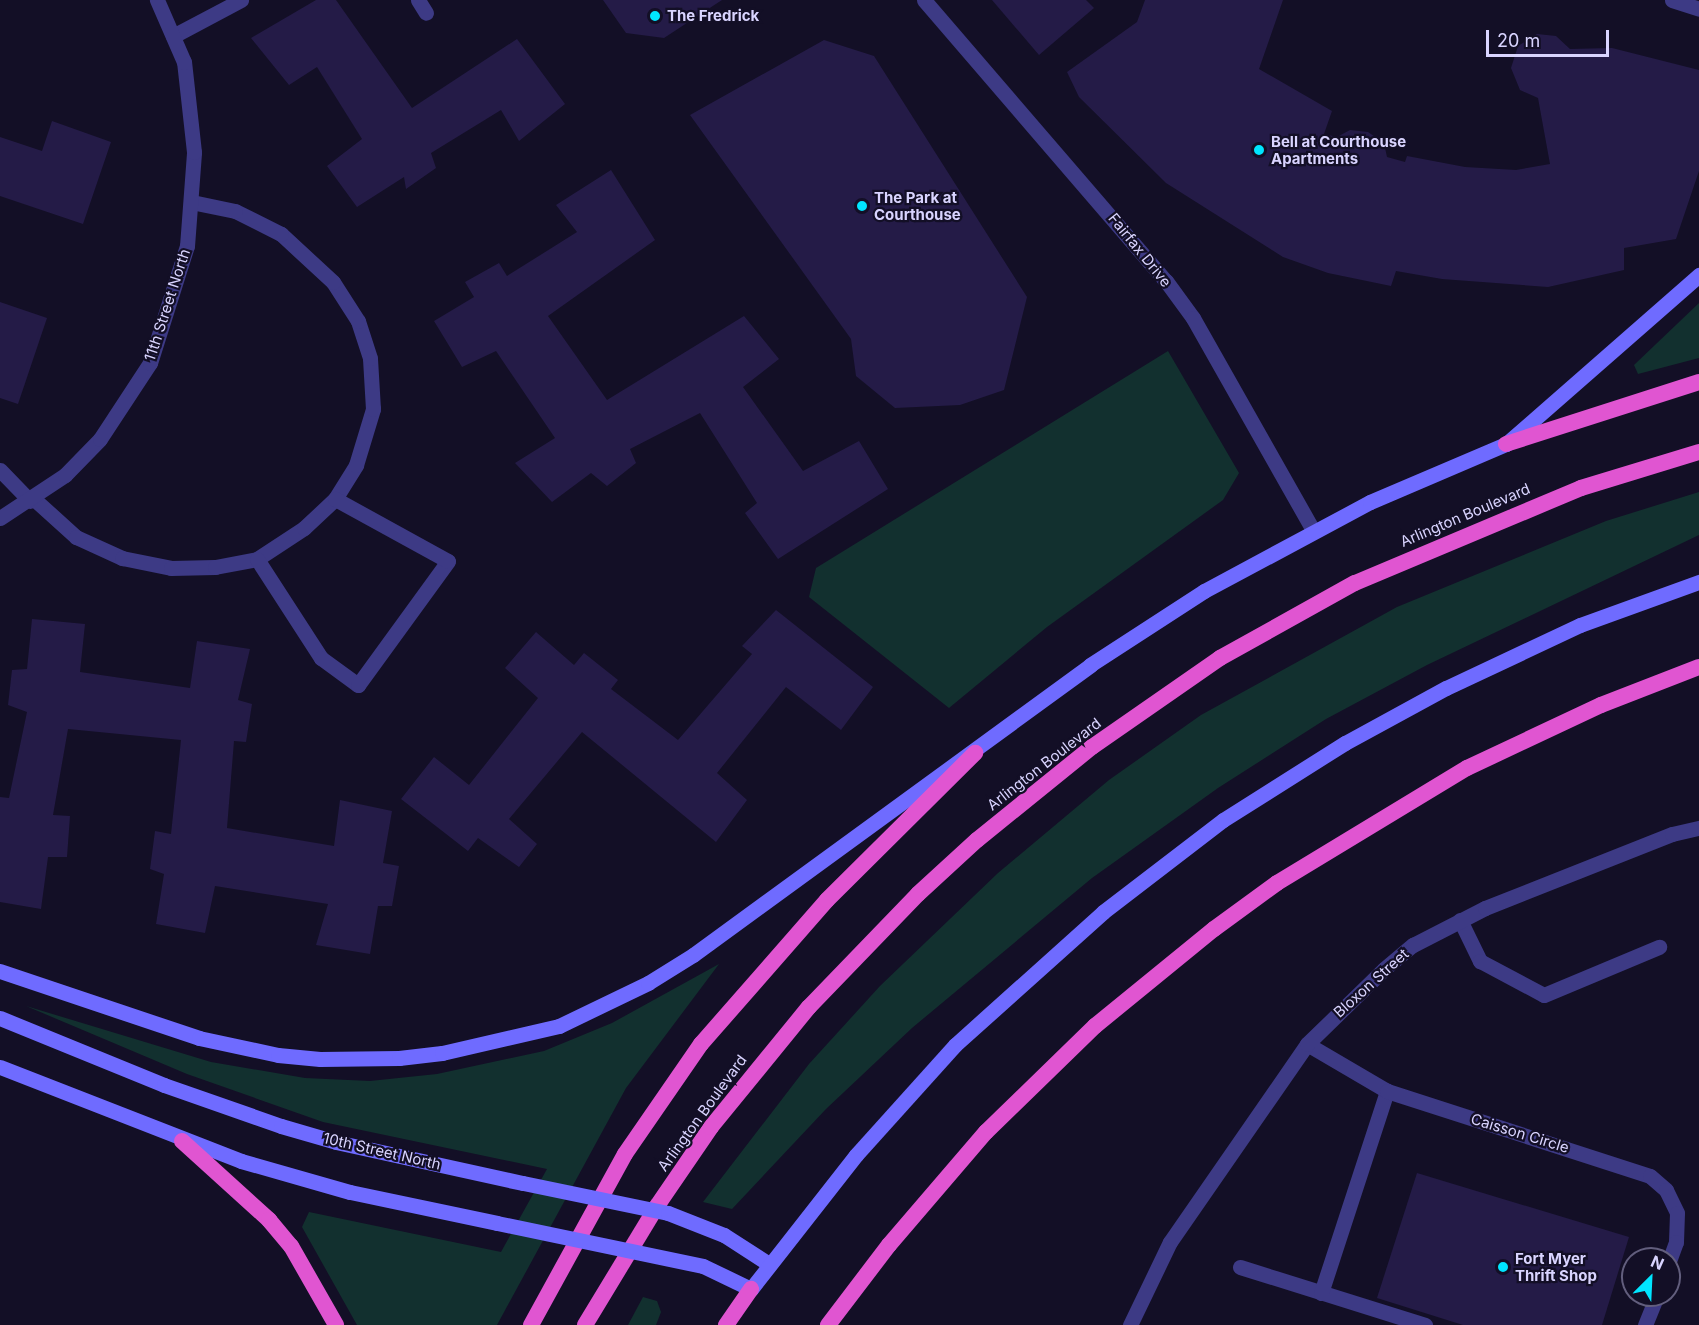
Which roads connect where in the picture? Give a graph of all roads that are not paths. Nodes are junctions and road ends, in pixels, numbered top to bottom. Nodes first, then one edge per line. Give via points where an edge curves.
1 (157, 0) edge
2 (242, 0) edge
3 (924, 0) edge
4 (1672, 0) edge
5 (1699, 9) edge
6 (173, 36) junction
7 (191, 202) junction
8 (1699, 275) edge
9 (1699, 382) edge
10 (1506, 444) junction
11 (1699, 452) edge
12 (0, 470) edge
13 (335, 499) junction
14 (32, 500) junction
15 (0, 518) edge
16 (1313, 530) junction
17 (257, 559) junction
18 (1699, 582) edge
19 (1699, 668) edge
20 (975, 753) junction
21 (1699, 828) edge
22 (1460, 920) junction
23 (1659, 947) dead end
24 (0, 971) edge
25 (0, 1018) edge
26 (1307, 1044) junction
27 (0, 1067) edge
28 (1388, 1091) junction
29 (182, 1141) junction
30 (1674, 1247) edge
31 (769, 1264) junction
32 (1240, 1267) dead end
33 (750, 1289) junction
34 (1321, 1293) junction
35 (1652, 1307) edge
36 (336, 1325) edge
37 (531, 1325) edge
38 (585, 1325) edge
39 (726, 1325) edge
40 (828, 1325) edge
41 (1130, 1325) edge
42 (1425, 1325) edge
43 (1645, 1325) edge

1 - 6 street, 11th Street North
2 - 6 street
3 - 16 street, Fairfax Drive via 1166,281 1193,318
4 - 5 street
6 - 7 street, 11th Street North via 184,62 194,152
7 - 13 street via 236,211 281,234 333,282 358,321 370,358 374,409 356,465
7 - 14 street, 11th Street North via 187,246 150,363 100,439 65,475
8 - 10 main road
9 - 10 highway
10 - 16 main road
11 - 38 highway, Arlington Boulevard via 1581,488 1355,583 1220,658 1083,754 926,886 809,1007 711,1127 657,1206
12 - 14 street
13 - 17 street via 304,528
13 - 17 street via 448,561 358,685 321,658
14 - 15 street, 11th Street North
14 - 17 street via 76,537 122,558 171,568 215,567
16 - 20 main road via 1252,562 1149,626
18 - 31 main road via 1580,625 1395,715 1278,784 1161,865 1052,956 955,1045 856,1155
19 - 40 highway via 1591,709 1467,768 1296,871 1214,929 1095,1026 986,1132 889,1245
20 - 24 main road via 648,983 559,1026 484,1046 389,1059 278,1055 165,1028
20 - 37 highway via 827,900 701,1044 625,1154
21 - 22 street, Bloxon Street via 1672,834
22 - 23 street via 1480,962 1544,995
22 - 26 street, Bloxon Street via 1413,945
25 - 31 main road, 10th Street North, bridge via 164,1085 281,1126 336,1142 668,1213 724,1235
26 - 28 street, Caisson Circle
26 - 41 street, Bloxon Street via 1170,1242
27 - 29 main road
28 - 30 street, Caisson Circle via 1650,1176 1666,1190 1677,1213
28 - 34 street
29 - 33 main road, bridge via 350,1192 703,1266
29 - 36 highway via 261,1212 291,1246
31 - 33 main road
32 - 34 street
33 - 39 highway
34 - 42 street
35 - 43 street

